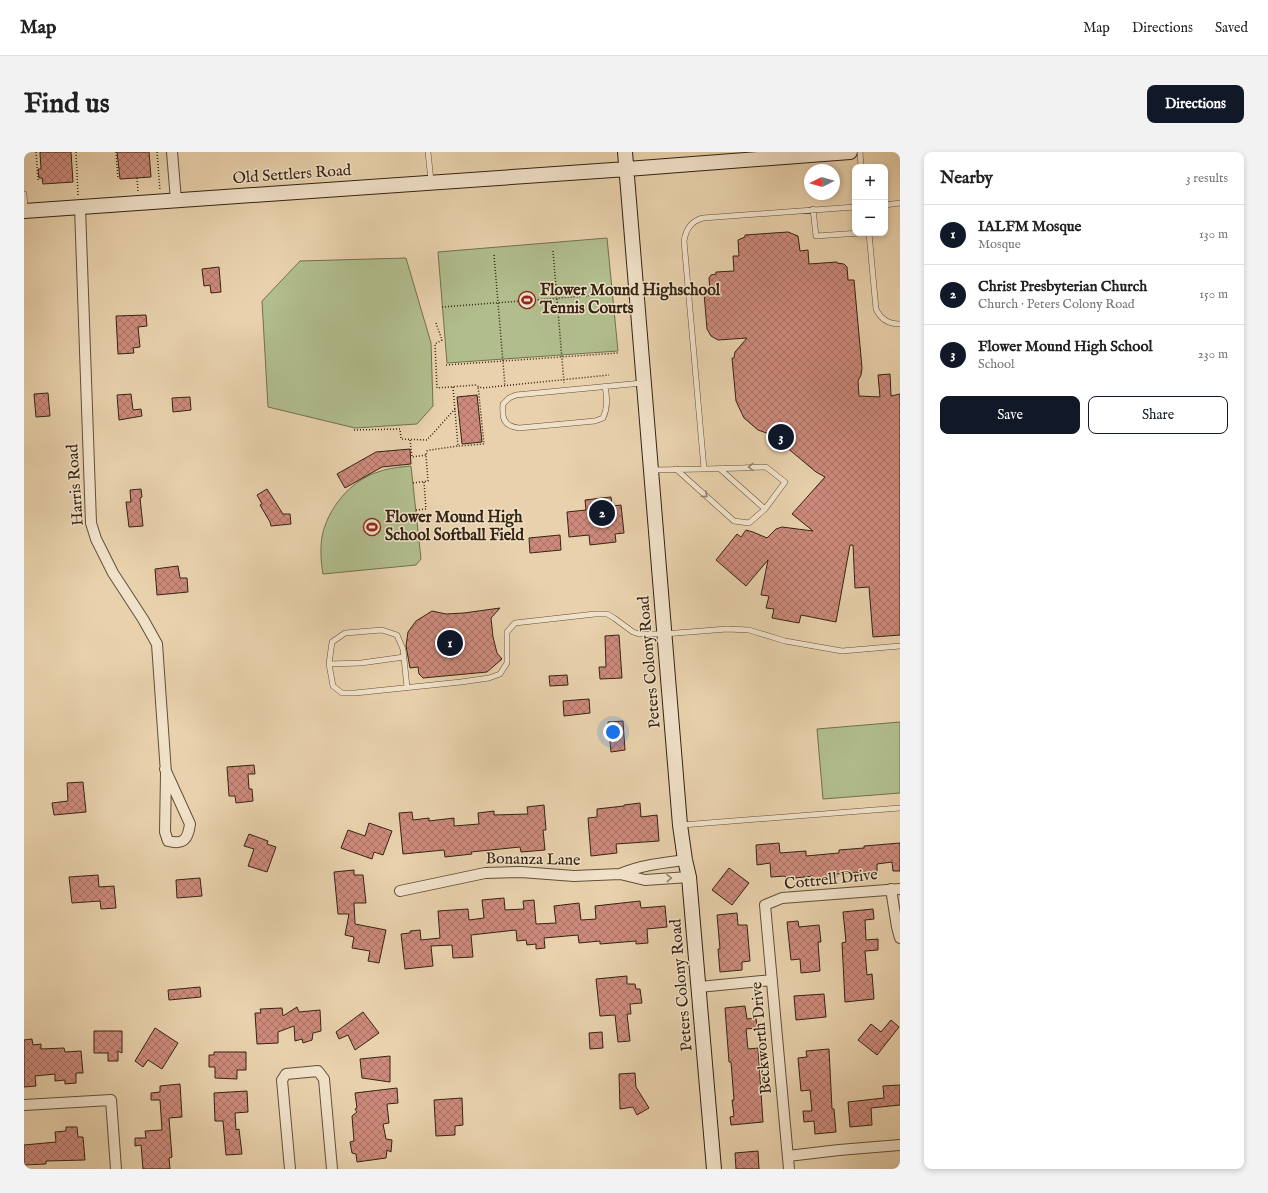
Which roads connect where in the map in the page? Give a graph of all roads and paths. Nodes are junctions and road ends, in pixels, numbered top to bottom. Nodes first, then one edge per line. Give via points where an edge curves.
1 (36, 152) edge
2 (76, 152) edge
3 (116, 152) edge
4 (157, 152) edge
5 (172, 152) edge
6 (428, 152) edge
7 (626, 152) edge
8 (850, 152) edge
9 (860, 152) edge
10 (862, 164) edge
11 (627, 169) junction
12 (137, 178) dead end
13 (118, 179) dead end
14 (38, 180) dead end
15 (431, 182) junction
16 (160, 190) dead end
17 (138, 191) dead end
18 (24, 194) edge
19 (176, 200) junction
20 (79, 202) junction
21 (900, 203) edge
22 (888, 205) edge
23 (852, 207) edge
24 (813, 209) junction
25 (25, 211) edge
26 (852, 234) edge
27 (869, 236) edge
28 (553, 251) dead end
29 (494, 255) dead end
30 (612, 294) dead end
31 (557, 298) junction
32 (498, 303) junction
33 (442, 307) dead end
34 (436, 323) dead end
35 (900, 324) edge
36 (618, 353) dead end
37 (562, 357) junction
38 (503, 361) junction
39 (446, 365) dead end
40 (610, 375) dead end
41 (564, 379) junction
42 (644, 383) junction
43 (478, 386) junction
44 (505, 386) junction
45 (605, 386) junction
46 (453, 387) junction
47 (564, 391) junction
48 (455, 409) junction
49 (354, 430) dead end
50 (410, 440) junction
51 (458, 446) junction
52 (426, 455) junction
53 (676, 469) junction
54 (704, 469) junction
55 (720, 469) junction
56 (651, 470) junction
57 (424, 482) junction
58 (413, 483) dead end
59 (765, 509) junction
60 (416, 510) dead end
61 (664, 634) junction
62 (900, 646) edge
63 (404, 657) junction
64 (329, 664) junction
65 (407, 687) junction
66 (166, 769) junction
67 (900, 808) edge
68 (680, 825) junction
69 (685, 860) junction
70 (620, 874) junction
71 (689, 877) junction
72 (895, 889) edge
73 (400, 891) dead end
74 (765, 905) joint
75 (900, 938) edge
76 (772, 980) junction
77 (699, 987) junction
78 (24, 1105) edge
79 (900, 1145) edge
80 (788, 1156) junction
81 (116, 1169) edge
82 (290, 1169) edge
83 (332, 1169) edge
84 (714, 1169) edge
85 (789, 1169) edge

1 - 14 path
2 - 20 path
3 - 13 path
4 - 16 path
5 - 19 street
6 - 15 lane
7 - 11 street, Peters Colony Road
8 - 11 street, Old Settlers Road
9 - 10 lane
11 - 15 street, Old Settlers Road
11 - 42 street, Peters Colony Road
12 - 17 path
15 - 19 street, Old Settlers Road
18 - 25 lane
19 - 20 street, Old Settlers Road
20 - 25 street, Old Settlers Road
20 - 66 street, Harris Road via 91,523 113,573 156,644
21 - 22 lane
23 - 24 lane
24 - 26 lane via 816,236
24 - 54 lane via 703,218 688,228 684,241
27 - 35 lane via 876,309 886,321
28 - 31 path
29 - 32 path
30 - 31 path
31 - 32 path
31 - 37 path
32 - 33 path
32 - 38 path
34 - 46 path via 442,340 435,344 437,388
36 - 37 path
37 - 38 path
37 - 41 path
38 - 39 path
38 - 44 path
40 - 41 path
41 - 44 path
41 - 47 path
42 - 45 lane
42 - 56 street, Peters Colony Road
43 - 44 path
43 - 46 path
43 - 51 path via 484,444
45 - 47 lane
45 - 47 lane via 606,410 603,418 595,421 519,428 510,427 505,422 503,404 509,398 516,395
46 - 48 path
48 - 50 path via 427,440
48 - 51 path
49 - 50 path via 400,429 401,439
50 - 52 path via 412,457
51 - 52 path via 430,450
52 - 57 path via 428,481
53 - 54 lane
53 - 56 lane
53 -> 59 lane via 734,521 749,523
54 - 55 lane
55 - 59 lane
59 -> 55 lane via 785,482 766,467
56 - 61 street, Peters Colony Road
57 - 58 path
57 - 60 path via 426,509
61 - 62 lane via 727,629 749,630 842,651
61 - 65 lane via 633,632 607,614 515,623 507,632 507,664 500,674 461,682
61 - 68 street, Peters Colony Road
63 - 64 lane
63 - 64 lane via 397,635 382,630 345,633 332,642
63 - 65 lane
64 - 65 lane via 334,686 342,693
66 - 66 street, Harris Road via 190,824 186,838 182,842 168,841 164,832
67 - 68 lane
68 - 69 street, Peters Colony Road
69 - 70 street, Bonanza Lane via 644,865
69 - 71 street, Peters Colony Road
70 -> 71 street, Bonanza Lane via 645,880
70 - 73 street, Bonanza Lane via 574,876 521,872 484,873
71 - 77 street, Peters Colony Road
72 - 74 street, Cottrell Drive via 782,898
72 - 75 street via 896,928
74 - 76 street, Beckworth Drive
76 - 77 street
76 - 80 street, Beckworth Drive
77 - 84 street, Peters Colony Road
78 - 81 street via 111,1100
79 - 80 street
80 - 85 street, Beckworth Drive
82 - 83 street via 282,1080 286,1074 318,1071 324,1079

